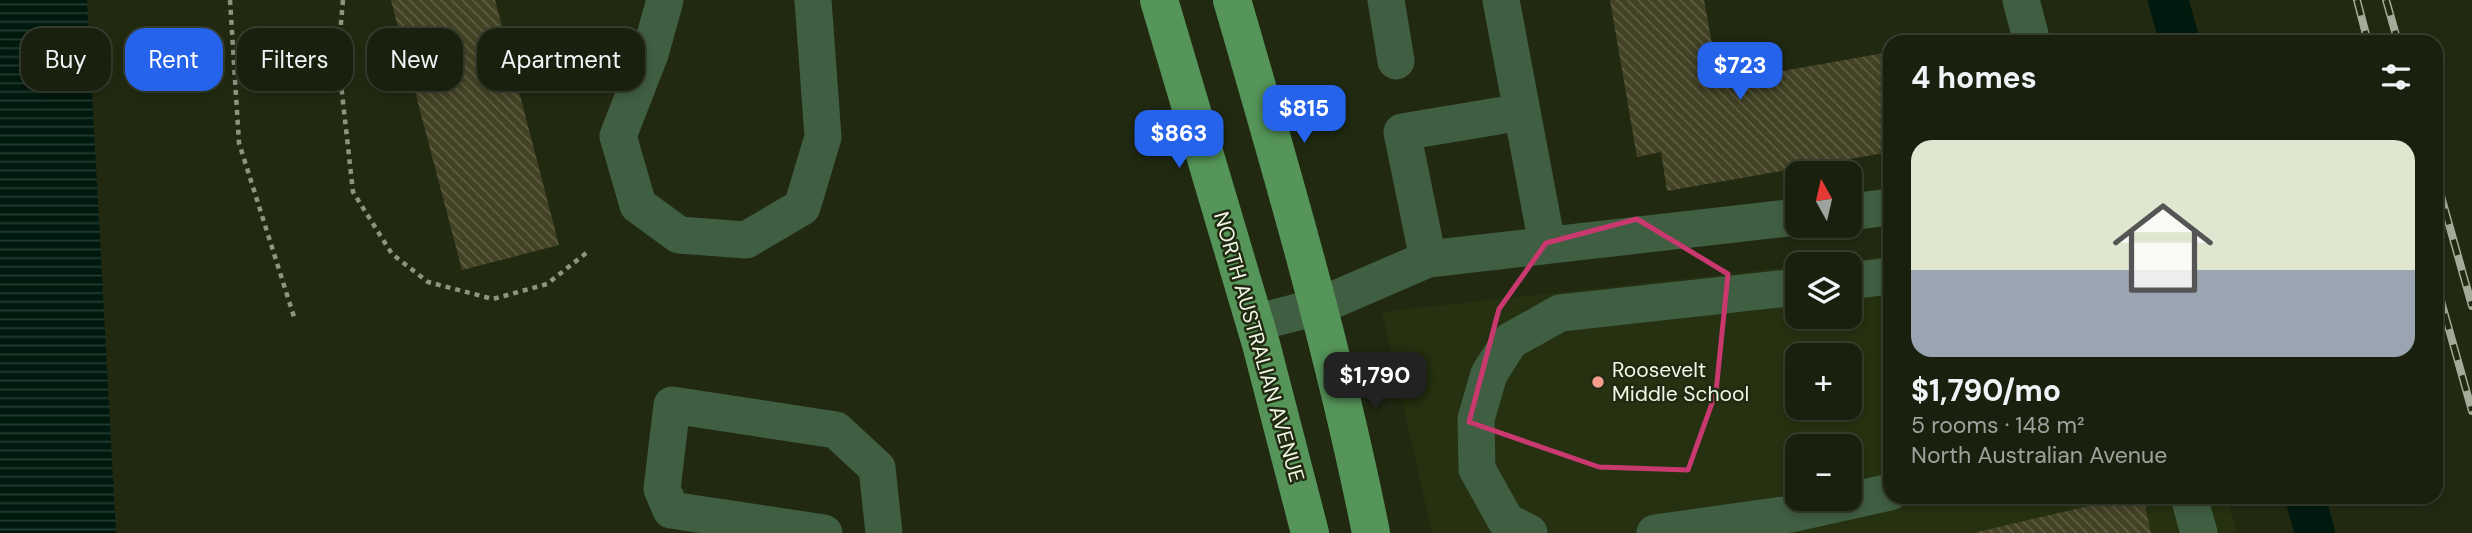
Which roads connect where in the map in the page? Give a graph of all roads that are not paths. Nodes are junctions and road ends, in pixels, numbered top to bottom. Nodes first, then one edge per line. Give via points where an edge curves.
1 (665, 0) edge
2 (813, 0) edge
3 (1159, 0) edge
4 (1232, 0) edge
5 (1386, 0) edge
6 (1500, 0) edge
7 (2021, 0) edge
8 (2030, 35) edge
9 (1396, 61) dead end
10 (1522, 112) junction
11 (1883, 208) edge
12 (1862, 210) edge
13 (1785, 218) edge
14 (1547, 244) junction
15 (1428, 259) junction
16 (1883, 277) edge
17 (1862, 280) edge
18 (1785, 288) edge
19 (1317, 307) junction
20 (1255, 323) junction
21 (1883, 494) edge
22 (2191, 504) edge
23 (824, 533) edge
24 (884, 533) edge
25 (1310, 533) edge
26 (1371, 533) edge
27 (1529, 533) edge
28 (1655, 533) edge
29 (2199, 533) edge

1 - 2 lane via 618,136 638,205 679,235 746,240 802,207 824,137
3 - 20 main road, NORTH AUSTRALIAN AVENUE
4 - 19 main road
5 - 9 lane
6 - 10 lane
7 - 8 lane
10 - 14 lane
10 - 15 lane via 1402,132
11 - 12 lane
13 - 14 lane
14 - 15 lane
15 - 19 lane
16 - 17 lane
18 - 27 lane via 1560,313 1510,341 1489,374 1476,419 1477,469 1506,520
19 - 20 lane
19 - 26 main road
20 - 25 main road, NORTH AUSTRALIAN AVENUE
21 - 28 lane via 1791,514
22 - 29 lane
23 - 24 lane via 671,510 662,489 672,405 836,430 877,468

